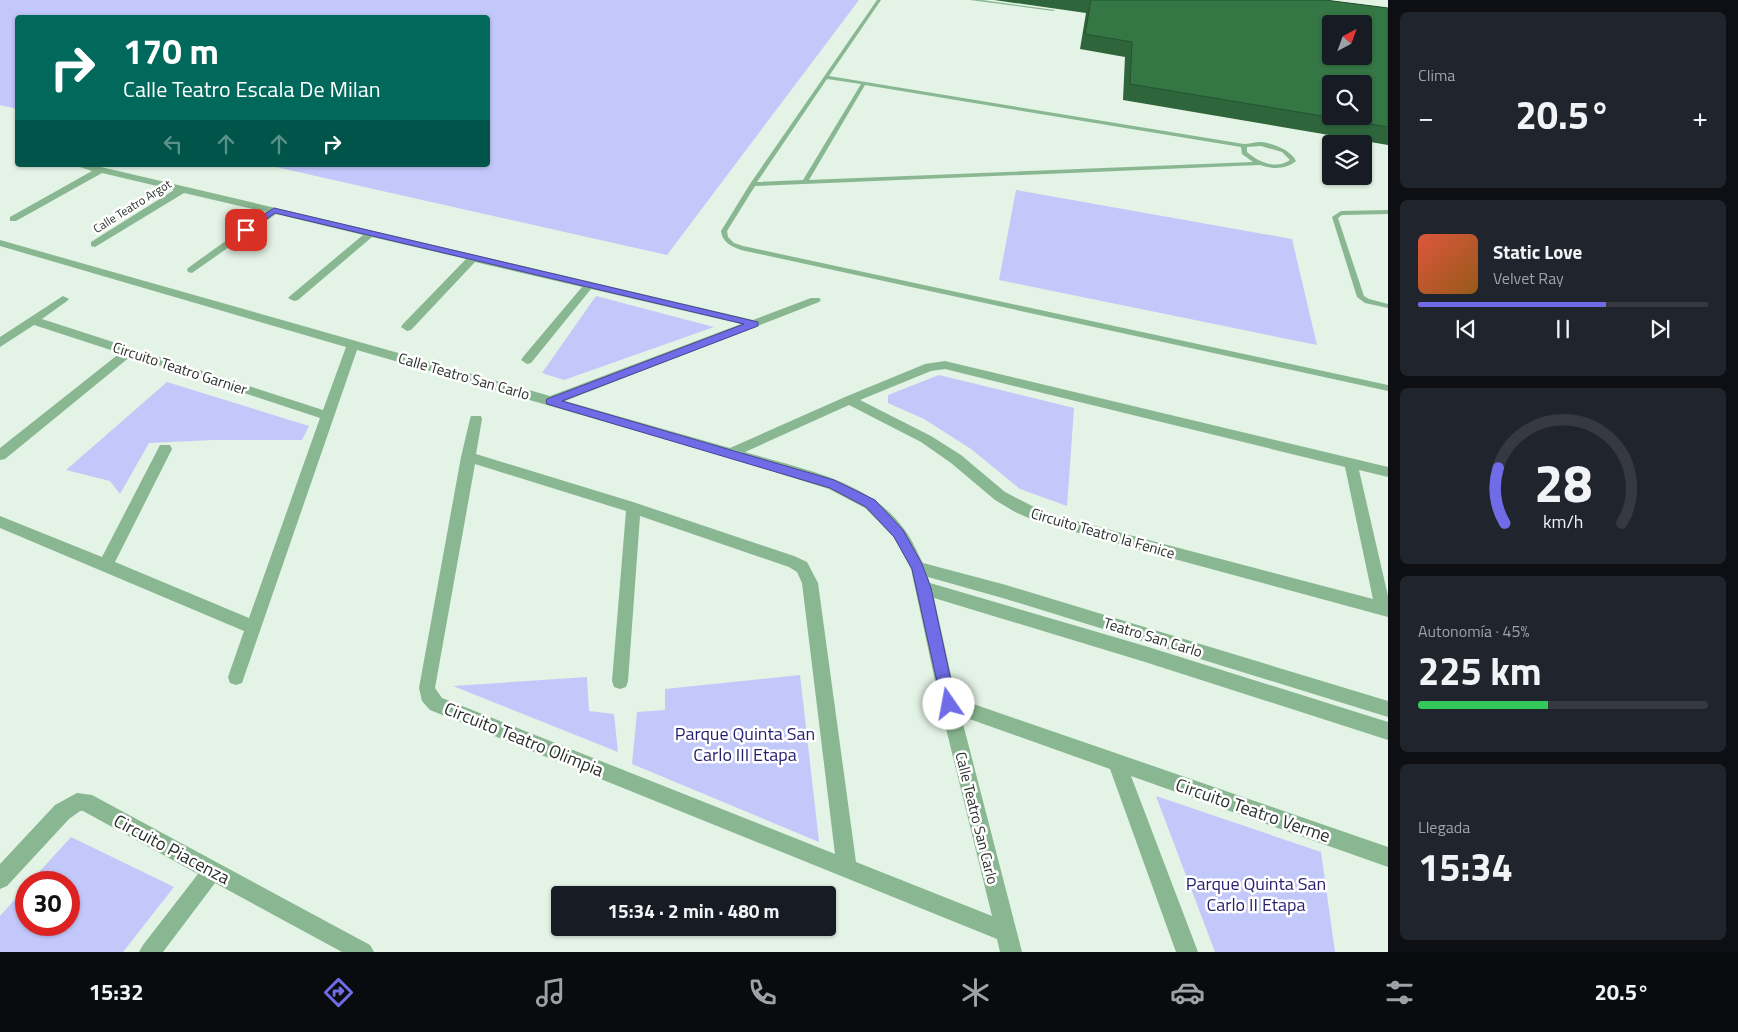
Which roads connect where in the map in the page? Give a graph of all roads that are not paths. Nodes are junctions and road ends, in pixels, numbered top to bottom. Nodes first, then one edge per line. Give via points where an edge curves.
1 (879, 0) edge
2 (972, 0) edge
3 (1054, 10) dead end
4 (825, 77) junction
5 (864, 83) junction
6 (1244, 146) junction
7 (1260, 163) junction
8 (87, 167) edge
9 (101, 170) junction
10 (805, 181) junction
11 (753, 184) junction
12 (183, 189) junction
13 (274, 210) junction
14 (1388, 212) edge
15 (13, 219) dead end
16 (370, 234) junction
17 (0, 243) edge
18 (95, 244) dead end
19 (474, 257) junction
20 (192, 270) dead end
21 (589, 284) junction
22 (294, 298) dead end
23 (63, 299) dead end
24 (815, 300) dead end
25 (1388, 306) edge
26 (32, 320) junction
27 (755, 324) junction
28 (406, 327) dead end
29 (0, 342) edge
30 (353, 344) junction
31 (130, 351) junction
32 (527, 360) dead end
33 (1388, 388) edge
34 (849, 400) junction
35 (551, 401) junction
36 (328, 416) junction
37 (476, 419) dead end
38 (165, 449) dead end
39 (731, 454) junction
40 (0, 456) edge
41 (468, 457) junction
42 (1351, 463) junction
43 (1388, 472) edge
44 (633, 508) junction
45 (0, 522) edge
46 (106, 564) junction
47 (918, 568) junction
48 (924, 588) junction
49 (1385, 610) edge
50 (252, 627) junction
51 (236, 677) dead end
52 (620, 681) dead end
53 (949, 704) junction
54 (1388, 709) edge
55 (1388, 732) edge
56 (1117, 763) junction
57 (1388, 857) edge
58 (848, 868) junction
59 (213, 870) junction
60 (0, 879) edge
61 (1006, 932) junction
62 (150, 952) edge
63 (363, 952) edge
64 (1011, 952) edge
65 (1187, 952) edge

1 - 4 lane
2 - 3 lane
4 - 5 lane
4 - 11 lane
5 - 6 lane
5 - 10 lane
6 - 7 lane via 1244,153
6 - 7 lane via 1269,146 1284,151 1292,158 1285,166
7 - 10 lane
8 - 9 street
9 - 12 street
9 - 15 street
10 - 11 lane
11 - 33 lane via 724,231 725,238 741,248
12 - 13 street
12 - 18 street, Calle Teatro Argot
13 - 16 street
13 - 20 street
14 - 25 lane via 1341,213 1335,217 1361,297
16 - 19 street
16 - 22 street
17 - 30 street, Calle Teatro San Carlo
19 - 21 street
19 - 28 street
21 - 27 street
21 - 32 street
23 - 26 street
24 - 27 street
26 - 29 street
26 - 31 street, Circuito Teatro Garnier
27 - 35 street
30 - 35 street, Calle Teatro San Carlo
30 - 36 street
31 - 36 street, Circuito Teatro Garnier
31 - 40 street
34 - 39 street
34 - 42 street via 929,367 945,365
34 - 49 street, Circuito Teatro la Fenice via 926,439 1000,496 1043,518
35 - 39 street, Calle Teatro San Carlo
36 - 50 street
37 - 41 street, Circuito Teatro Olimpia
38 - 46 street
39 - 47 street, Calle Teatro San Carlo via 834,485 870,504 899,533
41 - 44 street
41 - 58 street, Circuito Teatro Olimpia via 428,688 431,699 436,704
42 - 43 street
42 - 49 street, Circuito Teatro la Fenice
44 - 52 street
44 - 58 street via 794,562 807,574
45 - 46 street
46 - 50 street
47 - 48 street, Calle Teatro San Carlo
47 - 54 street, Teatro San Carlo
48 - 53 street, Calle Teatro San Carlo
48 - 55 street, Teatro San Carlo
50 - 51 street
53 - 56 street, Circuito Teatro Verme
53 - 61 street, Calle Teatro San Carlo
56 - 57 street, Circuito Teatro Verme
56 - 65 street
58 - 61 street, Circuito Teatro Olimpia
59 - 60 street, Circuito Piacenza via 85,802 77,802 62,812
59 - 62 street
59 - 63 street, Circuito Piacenza
61 - 64 street, Calle Teatro San Carlo

